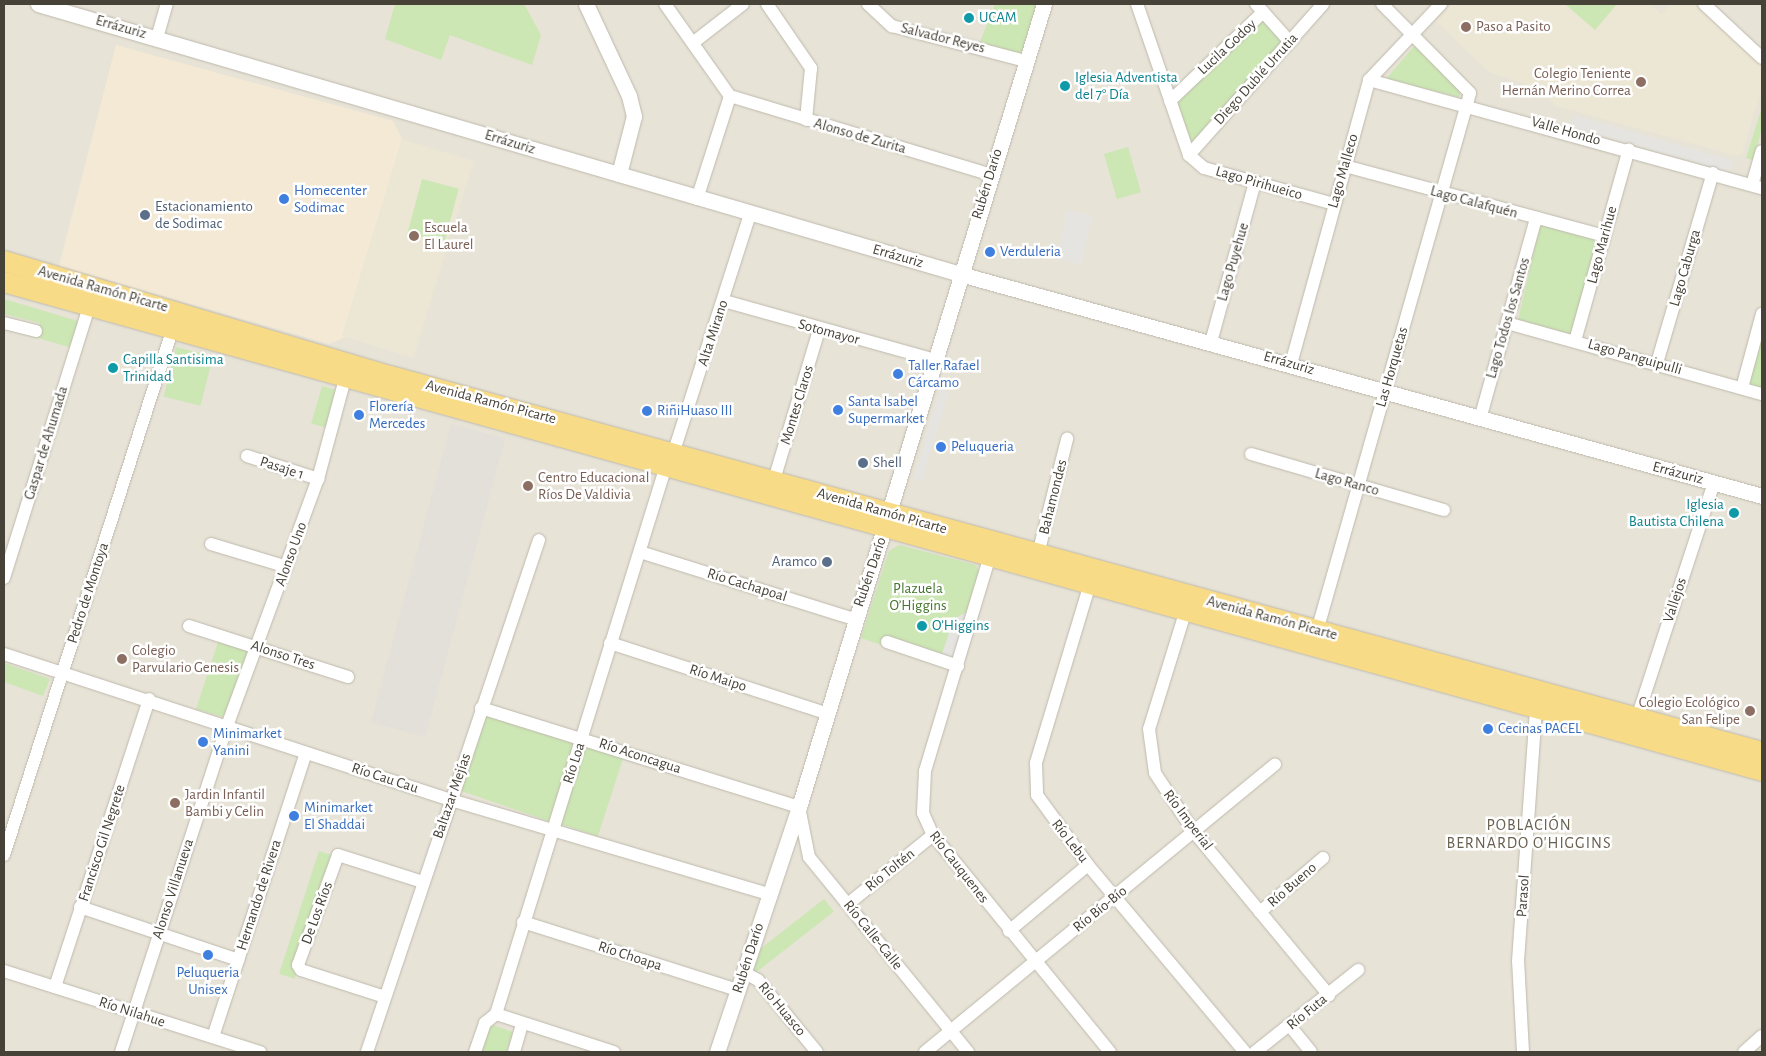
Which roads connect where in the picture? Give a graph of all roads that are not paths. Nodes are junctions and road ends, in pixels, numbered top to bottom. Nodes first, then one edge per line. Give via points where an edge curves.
1 (38, 4) edge
2 (167, 4) edge
3 (586, 4) edge
4 (665, 4) edge
5 (744, 4) edge
6 (767, 4) edge
7 (868, 4) edge
8 (1044, 4) edge
9 (1137, 4) edge
10 (1324, 4) edge
11 (1382, 4) edge
12 (1441, 4) edge
13 (1704, 4) edge
14 (1260, 8) edge
15 (1414, 32) junction
16 (157, 38) junction
17 (694, 42) junction
18 (1290, 42) junction
19 (1762, 58) edge
20 (1025, 62) junction
21 (1369, 80) junction
22 (730, 96) junction
23 (1170, 101) junction
24 (1466, 104) junction
25 (806, 120) junction
26 (1629, 149) junction
27 (1762, 151) edge
28 (1189, 155) junction
29 (1345, 166) junction
30 (1712, 173) junction
31 (619, 174) junction
32 (989, 174) junction
33 (1255, 182) junction
34 (1757, 186) edge
35 (1440, 193) junction
36 (697, 199) junction
37 (1334, 204) junction
38 (750, 214) junction
39 (1536, 218) junction
40 (1604, 236) junction
41 (4, 260) edge
42 (960, 274) junction
43 (4, 282) edge
44 (123, 295) junction
45 (724, 301) junction
46 (89, 307) junction
47 (1762, 314) edge
48 (1507, 323) junction
49 (4, 324) edge
50 (172, 330) junction
51 (819, 330) junction
52 (36, 332) dead end
53 (1576, 341) junction
54 (1211, 342) junction
55 (935, 360) junction
56 (1657, 363) junction
57 (1291, 364) junction
58 (345, 379) junction
59 (1742, 388) junction
60 (1385, 392) junction
61 (1762, 394) edge
62 (1480, 419) junction
63 (1067, 439) dead end
64 (1251, 454) dead end
65 (246, 456) dead end
66 (670, 460) junction
67 (318, 479) junction
68 (774, 480) junction
69 (1714, 483) junction
70 (1357, 484) junction
71 (1762, 496) edge
72 (1444, 510) dead end
73 (887, 522) junction
74 (539, 540) dead end
75 (211, 544) dead end
76 (640, 552) junction
77 (1038, 554) junction
78 (990, 559) junction
79 (287, 567) junction
80 (4, 578) edge
81 (1089, 587) junction
82 (1185, 613) junction
83 (854, 619) junction
84 (189, 626) dead end
85 (1317, 630) junction
86 (887, 642) dead end
87 (610, 643) junction
88 (258, 647) junction
89 (4, 654) edge
90 (958, 666) junction
91 (62, 672) junction
92 (348, 677) dead end
93 (149, 699) junction
94 (481, 708) junction
95 (1536, 709) junction
96 (826, 713) junction
97 (1637, 718) junction
98 (227, 726) junction
99 (583, 737) junction
100 (1762, 752) edge
101 (306, 753) junction
102 (1275, 765) dead end
103 (1762, 771) edge
104 (451, 800) junction
105 (799, 807) junction
106 (552, 829) junction
107 (1194, 832) junction
108 (933, 835) junction
109 (4, 855) edge
110 (1323, 858) dead end
111 (1088, 865) junction
112 (423, 882) junction
113 (768, 894) junction
114 (1115, 897) junction
115 (848, 904) junction
116 (80, 908) junction
117 (1260, 912) junction
118 (524, 922) junction
119 (1009, 931) junction
120 (158, 934) junction
121 (238, 960) junction
122 (1035, 962) junction
123 (1358, 970) dead end
124 (4, 972) edge
125 (743, 972) junction
126 (54, 987) junction
127 (738, 990) junction
128 (1329, 995) junction
129 (385, 998) junction
130 (133, 1013) junction
131 (496, 1014) junction
132 (522, 1024) junction
133 (1290, 1026) junction
134 (951, 1031) junction
135 (213, 1037) junction
136 (1760, 1041) edge
137 (121, 1052) edge
138 (260, 1052) edge
139 (367, 1052) edge
140 (475, 1052) edge
141 (514, 1052) edge
142 (614, 1052) edge
143 (717, 1052) edge
144 (817, 1052) edge
145 (925, 1052) edge
146 (968, 1052) edge
147 (1110, 1052) edge
148 (1245, 1052) edge
149 (1255, 1052) edge
150 (1311, 1052) edge
151 (1523, 1052) edge
152 (1744, 1052) edge

1 - 16 street, Errázuriz
2 - 16 street
3 - 31 street via 630,96 634,116
4 - 17 street
5 - 17 street
6 - 25 street via 811,68
7 - 20 street, Salvador Reyes via 892,26
8 - 20 street, Rubén Darío
9 - 23 street
10 - 18 street, Diego Dublé Urrutia
11 - 15 street
12 - 15 street, Lago Malleco
13 - 19 street
14 - 18 street
14 - 23 street, Lucila Godoy
15 - 21 street, Lago Malleco
15 - 24 street via 1470,93
16 - 31 street, Errázuriz
17 - 22 street
18 - 28 street, Diego Dublé Urrutia
20 - 32 street, Rubén Darío
21 - 24 street, Valle Hondo
21 - 29 street, Lago Malleco
22 - 25 street, Alonso de Zurita
22 - 36 street
23 - 28 street
24 - 26 street, Valle Hondo
24 - 35 street, Las Horquetas
25 - 32 street, Alonso de Zurita
26 - 30 street, Valle Hondo
26 - 40 street, Lago Marihue
27 - 34 street
28 - 33 street, Lago Pirihueico via 1204,168
29 - 35 street, Lago Calafquén
29 - 37 street, Lago Malleco
30 - 34 street, Valle Hondo
30 - 56 street, Lago Caburga
31 - 36 street, Errázuriz
32 - 42 street, Rubén Darío
33 - 37 street, Lago Pirihueico
33 - 54 street, Lago Puyehue
35 - 39 street, Lago Calafquén
35 - 60 street, Las Horquetas
36 - 38 street, Errázuriz
37 - 57 street, Lago Malleco
38 - 42 street, Errázuriz
38 - 45 street, Alta Mirano
39 - 40 street, Lago Calafquén
39 - 48 street, Lago Todos los Santos
40 - 53 street, Lago Marihue
41 - 44 highway, Avenida Ramón Picarte
42 - 54 street, Errázuriz
42 - 55 street, Rubén Darío
43 - 46 highway, Avenida Ramón Picarte
44 - 46 highway via 101,298
44 - 66 highway, Avenida Ramón Picarte
45 - 51 street, Sotomayor
45 - 66 street, Alta Mirano
46 - 50 highway, Avenida Ramón Picarte
46 - 80 street, Gaspar de Ahumada
47 - 59 street
48 - 53 street, Lago Panguipulli
48 - 62 street, Lago Todos los Santos
49 - 52 street
50 - 58 highway, Avenida Ramón Picarte
50 - 91 street, Pedro de Montoya
51 - 55 street, Sotomayor
51 - 68 street, Montes Claros
53 - 56 street, Lago Panguipulli
54 - 57 street, Errázuriz
55 - 73 street, Rubén Darío
56 - 59 street, Lago Panguipulli
57 - 60 street, Errázuriz
58 - 66 highway, Avenida Ramón Picarte
58 - 67 street, Alonso Uno
59 - 61 street, Lago Panguipulli
60 - 62 street, Errázuriz
60 - 70 street, Las Horquetas
62 - 69 street, Errázuriz
63 - 77 street, Bahamondes
64 - 70 street, Lago Ranco
65 - 67 street, Pasaje 1
66 - 68 highway, Avenida Ramón Picarte
66 - 73 highway, Avenida Ramón Picarte
66 - 76 street, Río Loa
67 - 79 street, Alonso Uno
68 - 73 highway, Avenida Ramón Picarte
69 - 71 street, Errázuriz
69 - 97 street, Vallejos
70 - 72 street, Lago Ranco
70 - 85 street, Las Horquetas
73 - 77 highway, Avenida Ramón Picarte
73 - 78 highway, Avenida Ramón Picarte
73 - 83 street, Rubén Darío
74 - 94 street, Baltazar Mejías
75 - 79 street
76 - 83 street, Río Cachapoal
76 - 87 street, Río Loa
77 - 85 highway, Avenida Ramón Picarte
78 - 81 highway, Avenida Ramón Picarte
78 - 90 street, Río Cauquenes
79 - 88 street, Alonso Uno
81 - 82 highway, Avenida Ramón Picarte
81 - 111 street, Río Lebu via 1034,779 1040,803
82 - 95 highway, Avenida Ramón Picarte
82 - 107 street, Río Imperial via 1148,741 1155,773
83 - 96 street, Rubén Darío
84 - 88 street, Alonso Tres
85 - 97 highway, Avenida Ramón Picarte
86 - 90 street
87 - 96 street, Río Maipo
87 - 99 street, Río Loa
88 - 92 street, Alonso Tres
88 - 98 street, Alonso Uno
89 - 91 street, Río Cau Cau
90 - 108 street, Río Cauquenes via 922,782 923,813
91 - 93 street, Río Cau Cau
91 - 109 street, Pedro de Montoya
93 - 98 street, Río Cau Cau
93 - 116 street, Francisco Gil Negrete
94 - 99 street, Río Aconcagua
94 - 104 street, Baltazar Mejías
95 - 103 highway, Avenida Ramón Picarte
95 - 151 street, Parasol via 1518,961
96 - 105 street, Rubén Darío
97 - 100 highway, Avenida Ramón Picarte
98 - 101 street, Río Cau Cau
98 - 120 street, Alonso Villanueva
99 - 105 street, Río Aconcagua
99 - 106 street, Río Loa
101 - 104 street, Río Cau Cau
101 - 121 street, Hernando de Rivera
102 - 107 street, Río Bío-Bío
104 - 106 street, Río Cau Cau
104 - 112 street, Baltazar Mejías
105 - 113 street, Rubén Darío
105 - 115 street, Río Calle-Calle via 810,857
106 - 113 street, Río Cau Cau
106 - 118 street, Río Loa
107 - 114 street, Río Bío-Bío
107 - 117 street, Río Imperial
108 - 115 street, Río Toltén
108 - 119 street, Río Cauquenes
110 - 117 street, Río Bueno
111 - 114 street, Río Lebu
111 - 119 street
112 - 129 street, Baltazar Mejías
112 - 129 street, De Los Ríos via 338,855 298,965 301,970
113 - 125 street, Rubén Darío
114 - 122 street, Río Bío-Bío
114 - 148 street, Río Lebu
115 - 134 street, Río Calle-Calle
116 - 120 street
116 - 126 street, Francisco Gil Negrete
117 - 128 street, Río Imperial
118 - 127 street, Río Choapa
118 - 131 street, Río Loa
119 - 122 street, Río Cauquenes
120 - 121 street
120 - 130 street, Alonso Villanueva
121 - 135 street, Hernando de Rivera
122 - 134 street, Río Bío-Bío
122 - 147 street, Río Cauquenes
123 - 128 street, Río Futa
124 - 126 street, Río Nilahue
125 - 127 street, Rubén Darío
125 - 144 street, Río Huasco via 758,980
126 - 130 street, Río Nilahue
127 - 143 street, Rubén Darío
128 - 133 street, Río Futa
129 - 139 street, Baltazar Mejías
130 - 135 street, Río Nilahue
130 - 137 street, Alonso Villanueva
131 - 132 street
131 - 140 street, Río Loa via 485,1023
132 - 141 street
132 - 142 street
133 - 149 street, Río Futa
133 - 150 street
134 - 145 street, Río Bío-Bío
134 - 146 street, Río Calle-Calle
135 - 138 street, Río Nilahue
136 - 152 street

